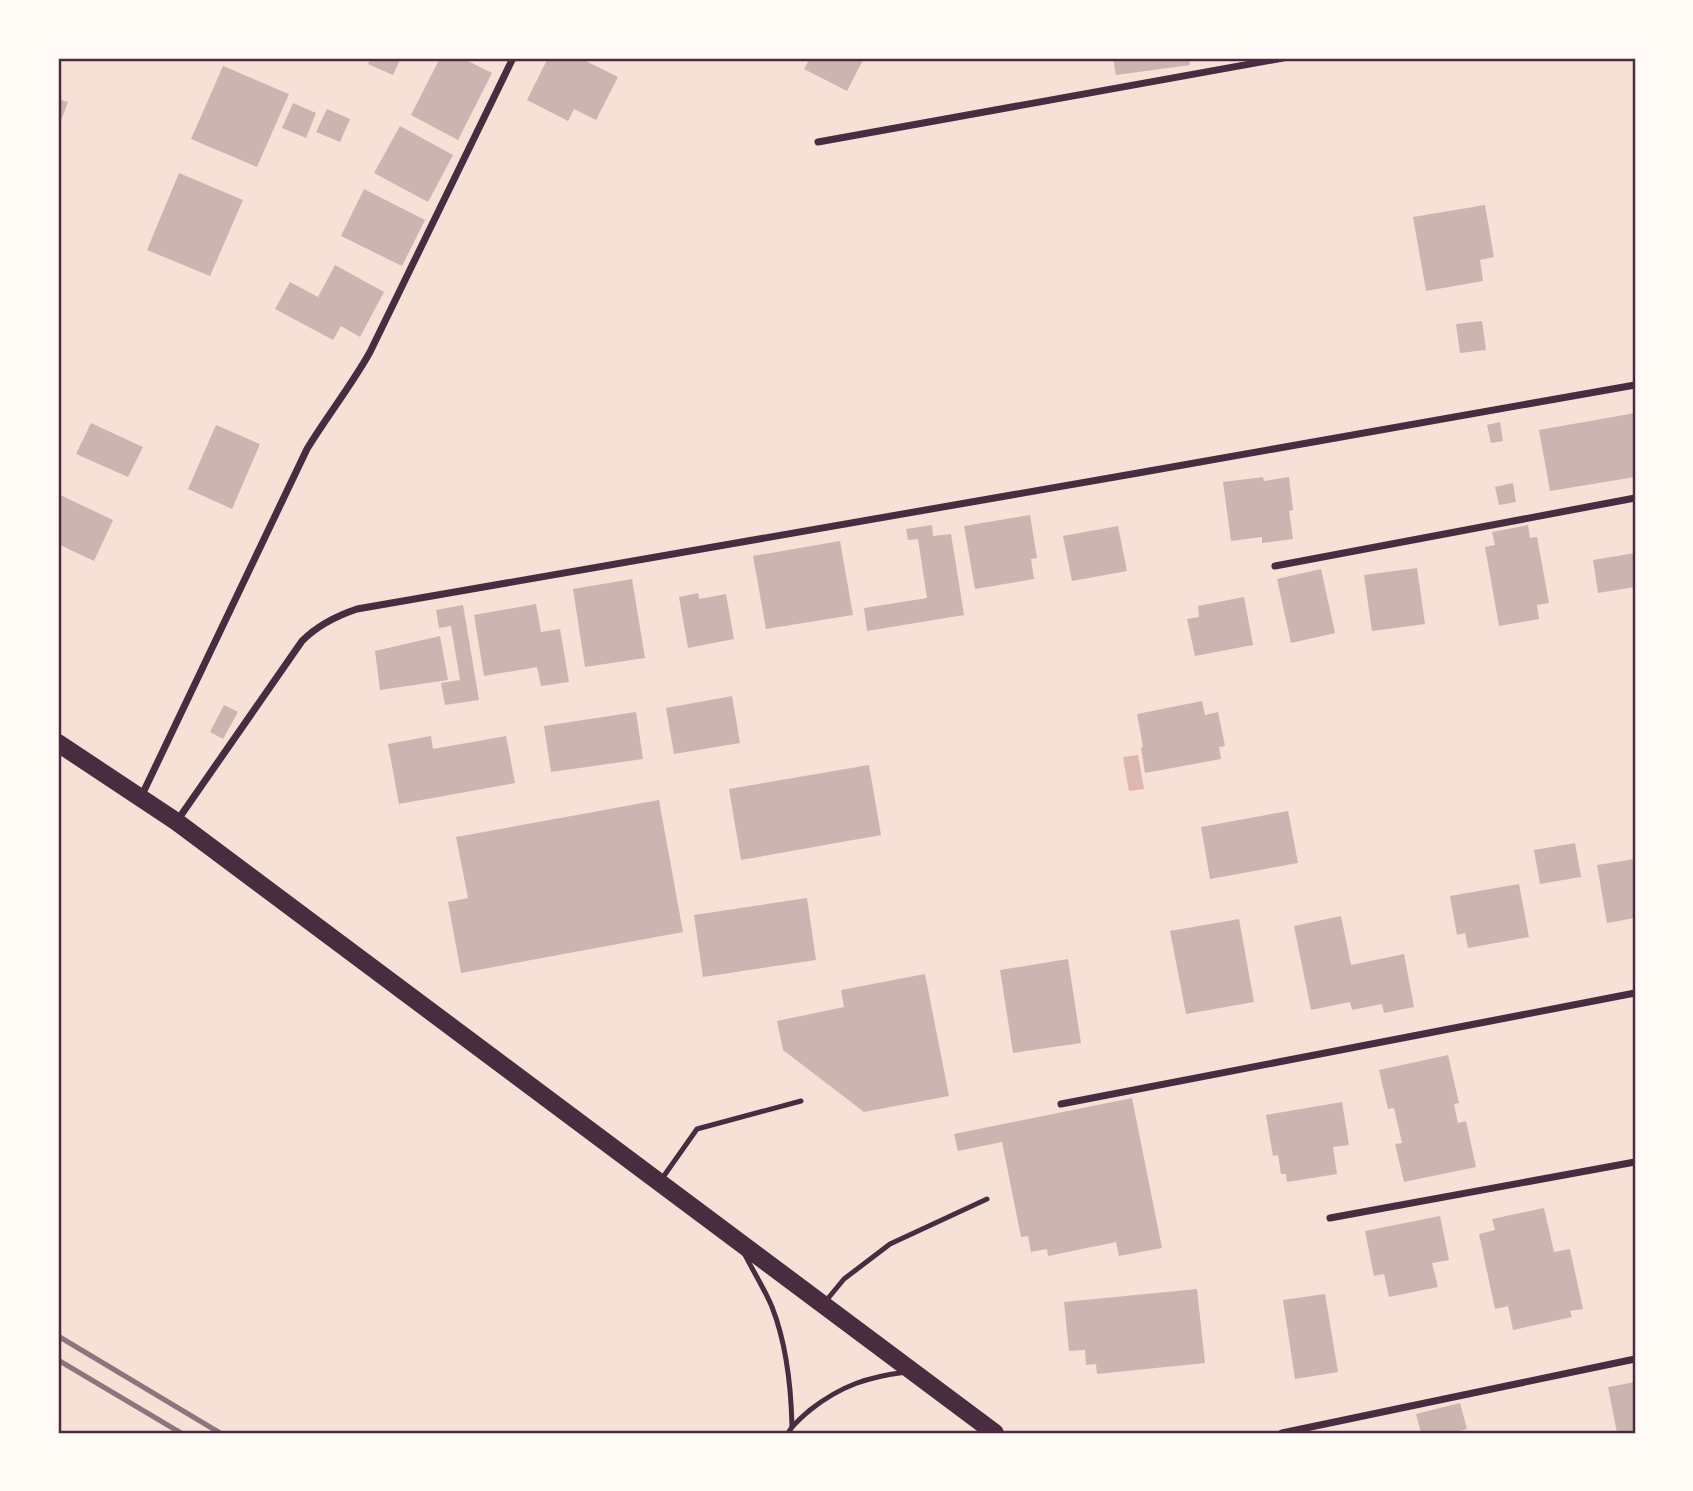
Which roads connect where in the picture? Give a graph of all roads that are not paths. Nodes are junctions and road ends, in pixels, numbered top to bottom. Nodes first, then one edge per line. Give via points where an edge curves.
1 (513, 58) edge
2 (1283, 58) edge
3 (818, 142) dead end
4 (1635, 385) edge
5 (1635, 498) edge
6 (1275, 566) dead end
7 (58, 743) edge
8 (140, 797) junction
9 (177, 822) junction
10 (1635, 993) edge
11 (801, 1101) dead end
12 (1061, 1104) dead end
13 (1635, 1162) edge
14 (659, 1182) junction
15 (987, 1199) dead end
16 (1330, 1218) dead end
17 (736, 1239) junction
18 (823, 1304) junction
19 (1635, 1359) edge
20 (913, 1371) junction
21 (792, 1426) junction
22 (788, 1433) edge
23 (995, 1433) edge
24 (1282, 1433) edge

1 - 8 street via 379,335 307,449
2 - 3 street
4 - 9 street via 348,612 302,641
5 - 6 street
7 - 8 main road
8 - 9 main road
9 - 14 main road
10 - 12 street
11 - 14 lane via 697,1129
13 - 16 street
14 - 17 main road
15 - 18 lane via 890,1244 844,1279
17 - 18 main road
17 - 21 lane via 777,1320 790,1381
18 - 20 main road
19 - 24 street
20 - 21 lane via 844,1387
20 - 23 main road
21 - 22 lane

